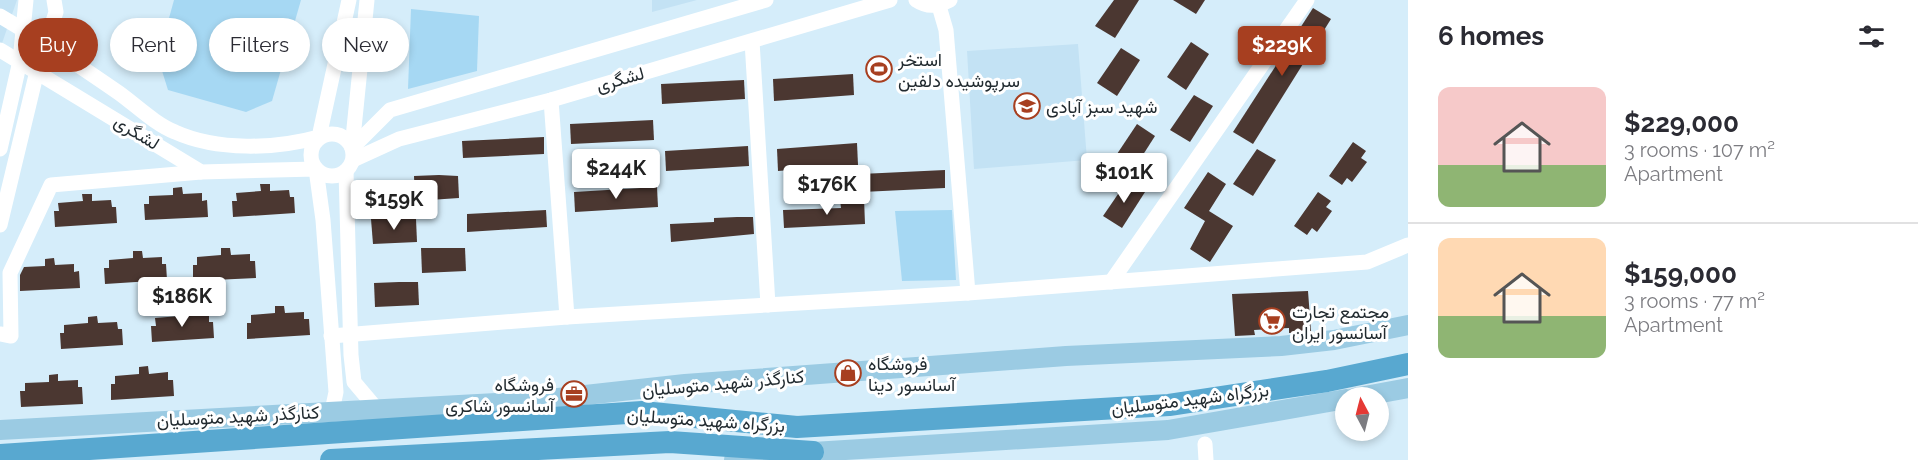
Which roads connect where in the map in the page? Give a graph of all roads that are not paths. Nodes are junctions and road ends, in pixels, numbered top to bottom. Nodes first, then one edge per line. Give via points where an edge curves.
1 (26, 0) edge
2 (54, 0) edge
3 (349, 0) edge
4 (367, 0) edge
5 (766, 0) edge
6 (890, 0) edge
7 (916, 0) edge
8 (1307, 0) edge
9 (944, 3) edge
10 (0, 16) edge
11 (24, 18) edge
12 (54, 18) edge
13 (18, 27) edge
14 (752, 41) junction
15 (0, 50) edge
16 (18, 60) edge
17 (18, 70) edge
18 (37, 72) edge
19 (39, 72) edge
20 (88, 72) edge
21 (551, 100) junction
22 (319, 137) junction
23 (0, 149) edge
24 (350, 160) junction
25 (315, 169) junction
26 (201, 172) junction
27 (0, 225) edge
28 (1408, 245) edge
29 (1111, 282) junction
30 (968, 293) junction
31 (768, 305) junction
32 (567, 317) junction
33 (1408, 325) edge
34 (0, 334) edge
35 (351, 335) junction
36 (332, 336) junction
37 (1408, 364) edge
38 (1405, 389) edge
39 (1389, 392) edge
40 (531, 401) junction
41 (1335, 401) edge
42 (376, 408) junction
43 (332, 411) junction
44 (627, 413) junction
45 (0, 430) edge
46 (1205, 444) dead end
47 (813, 452) junction
48 (0, 455) edge
49 (332, 460) edge
50 (734, 460) edge
51 (1206, 460) edge

1 - 11 street
2 - 12 street
3 - 22 street
4 - 24 street
5 - 24 street, لشگری via 390,110
6 - 14 street, لشگری
7 - 9 street via 929,6
8 - 29 street
9 - 30 street
10 - 13 street, لشگری
14 - 21 street, لشگری
14 - 31 street
15 - 16 street, لشگری
17 - 23 street
18 - 27 street
19 - 26 street, لشگری
20 - 22 street, لشگری via 175,132 213,143 299,143
21 - 24 street, لشگری via 399,139
21 - 32 street
22 - 24 street via 339,134 349,142
22 - 25 street via 311,149
24 - 25 street via 334,176
24 - 35 street
25 - 26 street
25 - 36 street
26 - 34 street via 51,185 10,273 11,336
28 - 29 street via 1367,262
29 - 30 street
30 - 31 street
31 - 32 street
32 - 35 street
33 - 40 main road, کنارگذر شهید متوسلیان via 1281,346 1043,358 685,384
35 - 36 street
35 - 42 street via 354,382
36 - 43 street via 336,393
37 - 44 highway, بزرگراه شهید متوسلیان via 1327,381 1146,407 797,427
38 - 39 main road
40 - 42 main road, کنارگذر شهید متوسلیان
40 - 44 main road
41 - 47 main road via 1168,430
42 - 43 main road, کنارگذر شهید متوسلیان
43 - 45 main road, کنارگذر شهید متوسلیان
44 - 48 highway, بزرگراه شهید متوسلیان
46 - 51 street
47 - 49 highway, بزرگراه شهید متوسلیان via 670,442
47 - 50 main road

